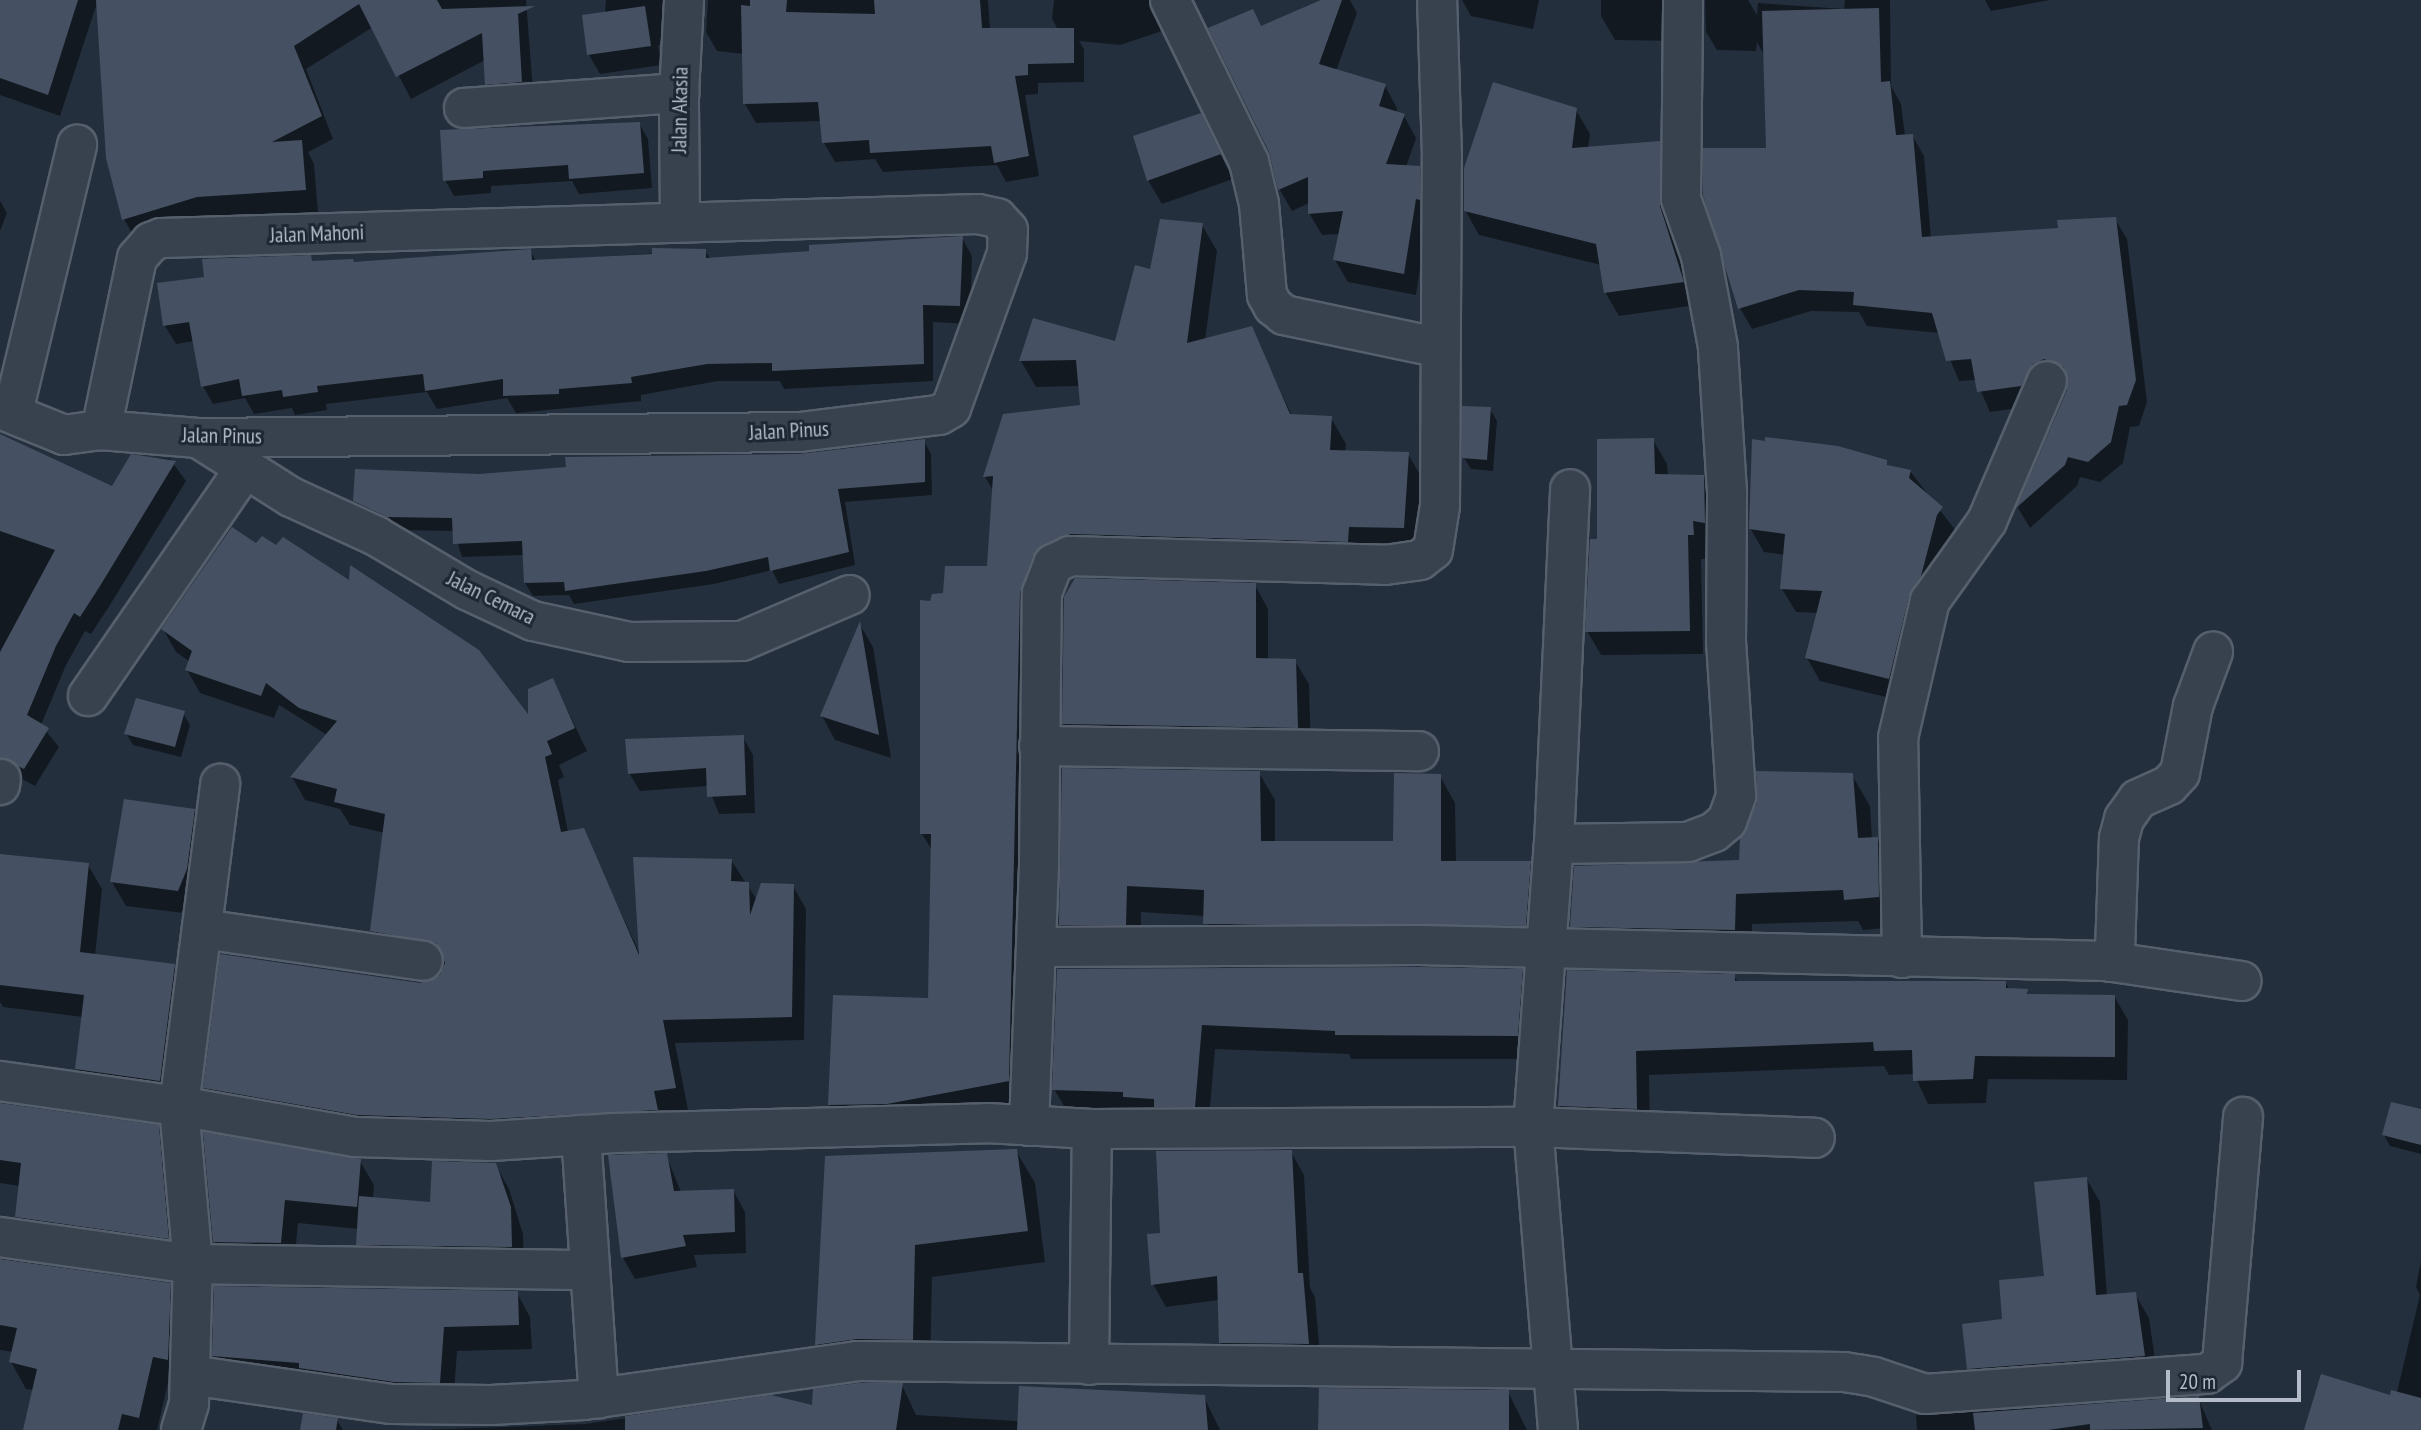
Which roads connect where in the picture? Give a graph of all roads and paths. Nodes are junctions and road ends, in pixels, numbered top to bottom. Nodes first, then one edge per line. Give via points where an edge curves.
1 (684, 0) edge
2 (1170, 0) edge
3 (1437, 0) edge
4 (1683, 0) edge
5 (679, 93) junction
6 (464, 108) dead end
7 (77, 145) dead end
8 (680, 219) junction
9 (1440, 348) junction
10 (2047, 381) dead end
11 (6, 410) edge
12 (101, 430) junction
13 (198, 438) junction
14 (244, 470) junction
15 (1570, 489) dead end
16 (850, 595) dead end
17 (2213, 652) dead end
18 (88, 696) dead end
19 (1039, 746) junction
20 (1419, 751) dead end
21 (220, 784) dead end
22 (1553, 844) junction
23 (202, 929) junction
24 (1036, 947) junction
25 (1545, 951) junction
26 (1902, 958) junction
27 (423, 961) dead end
28 (2110, 962) junction
29 (2242, 981) dead end
30 (0, 1081) edge
31 (179, 1106) junction
32 (2244, 1116) dead end
33 (1029, 1126) junction
34 (1533, 1127) junction
35 (1092, 1129) junction
36 (581, 1135) junction
37 (1815, 1138) dead end
38 (0, 1237) edge
39 (193, 1264) junction
40 (589, 1270) junction
41 (1089, 1364) junction
42 (1551, 1369) junction
43 (190, 1375) junction
44 (599, 1398) junction
45 (181, 1430) edge
46 (1558, 1430) edge

1 - 5 street, Jalan Akasia
2 - 9 street via 1184,20 1250,162 1259,204 1267,295 1273,306 1284,315
3 - 9 street via 1442,156
4 - 22 street via 1681,198 1701,256 1718,347 1727,492 1726,642 1736,796 1727,821 1688,842
5 - 6 street
5 - 8 street, Jalan Akasia
7 - 11 street
8 - 12 street, Jalan Mahoni via 161,238 137,258
8 - 13 street, Jalan Pinus via 978,214 997,218 1009,230 1007,253 951,408 939,415 800,432
9 - 19 street via 1440,506 1431,554 1385,565 1070,556 1053,564 1042,593
10 - 26 street via 1987,521 1930,601 1898,738
11 - 12 street, Jalan Pinus via 64,435
12 - 13 street, Jalan Pinus
13 - 14 street, Jalan Cemara
14 - 16 street, Jalan Cemara via 533,621 629,642 741,640
14 - 18 street
15 - 22 street
17 - 28 street via 2193,706 2180,774 2169,785 2138,799 2124,819 2119,838 2115,951
19 - 20 street
19 - 24 street
21 - 23 street
22 - 25 street
23 - 27 street
23 - 31 street
24 - 25 street via 1419,945
24 - 33 street
25 - 26 street
25 - 34 street
26 - 28 street
28 - 29 street
30 - 31 street
31 - 36 street via 355,1137 491,1141
31 - 39 street
32 - 42 street via 2222,1363 2207,1374 1925,1394 1874,1377 1844,1373
33 - 35 street
33 - 36 street via 987,1123
34 - 35 street
34 - 37 street
34 - 42 street
35 - 41 street
36 - 40 street
38 - 39 street
39 - 40 street
39 - 43 street
40 - 44 street
41 - 42 street via 1214,1369 1360,1364
41 - 44 street via 857,1362
42 - 46 street
43 - 44 street via 392,1404 491,1405
43 - 45 street via 189,1404

